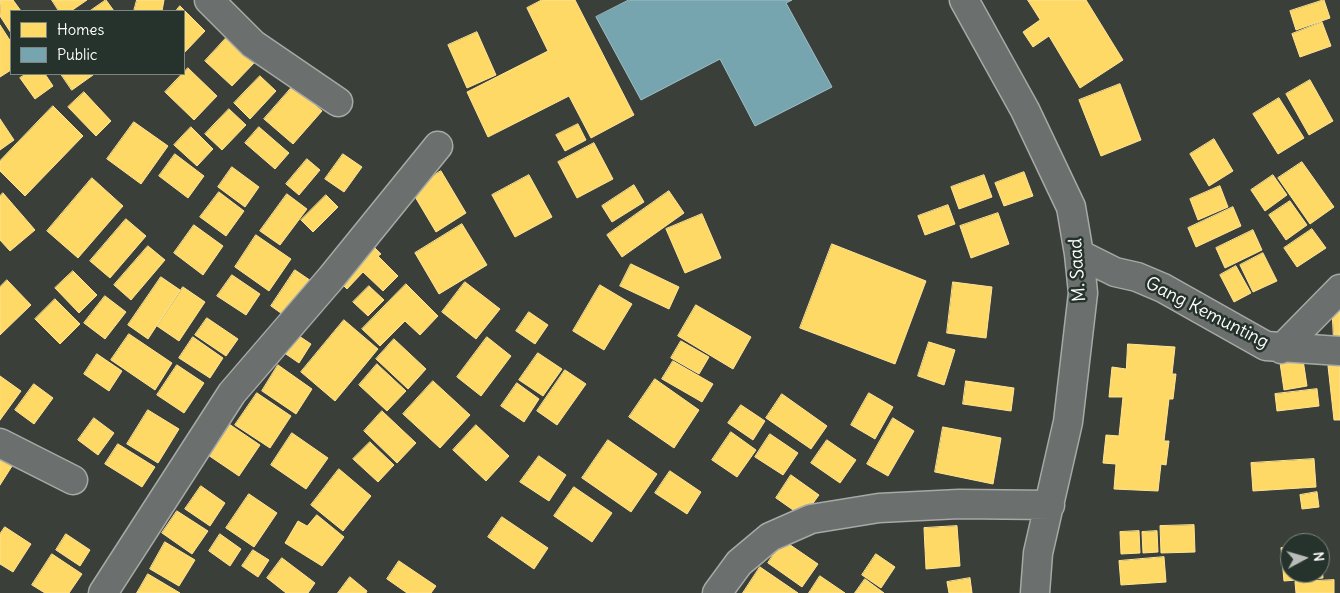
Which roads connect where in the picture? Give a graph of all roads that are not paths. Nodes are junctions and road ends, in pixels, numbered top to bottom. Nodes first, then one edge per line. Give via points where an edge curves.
1 (209, 0) edge
2 (964, 0) edge
3 (338, 102) dead end
4 (438, 146) dead end
5 (1079, 254) junction
6 (1340, 289) edge
7 (1281, 349) junction
8 (1340, 351) edge
9 (0, 443) edge
10 (73, 480) dead end
11 (1050, 505) junction
12 (103, 593) edge
13 (717, 593) edge
14 (1035, 593) edge

1 - 3 street via 252,44
2 - 5 street, M. Saad via 1025,110 1071,206
4 - 12 street via 232,393
5 - 7 street, Gang Kemunting via 1115,272 1163,288 1243,335
5 - 11 street, M. Saad via 1083,293 1068,422
6 - 7 street
7 - 8 street, Gang Kemunting
9 - 10 street
11 - 13 street via 959,504 879,508 811,519 770,538 739,563
11 - 14 street, M. Saad via 1038,553

